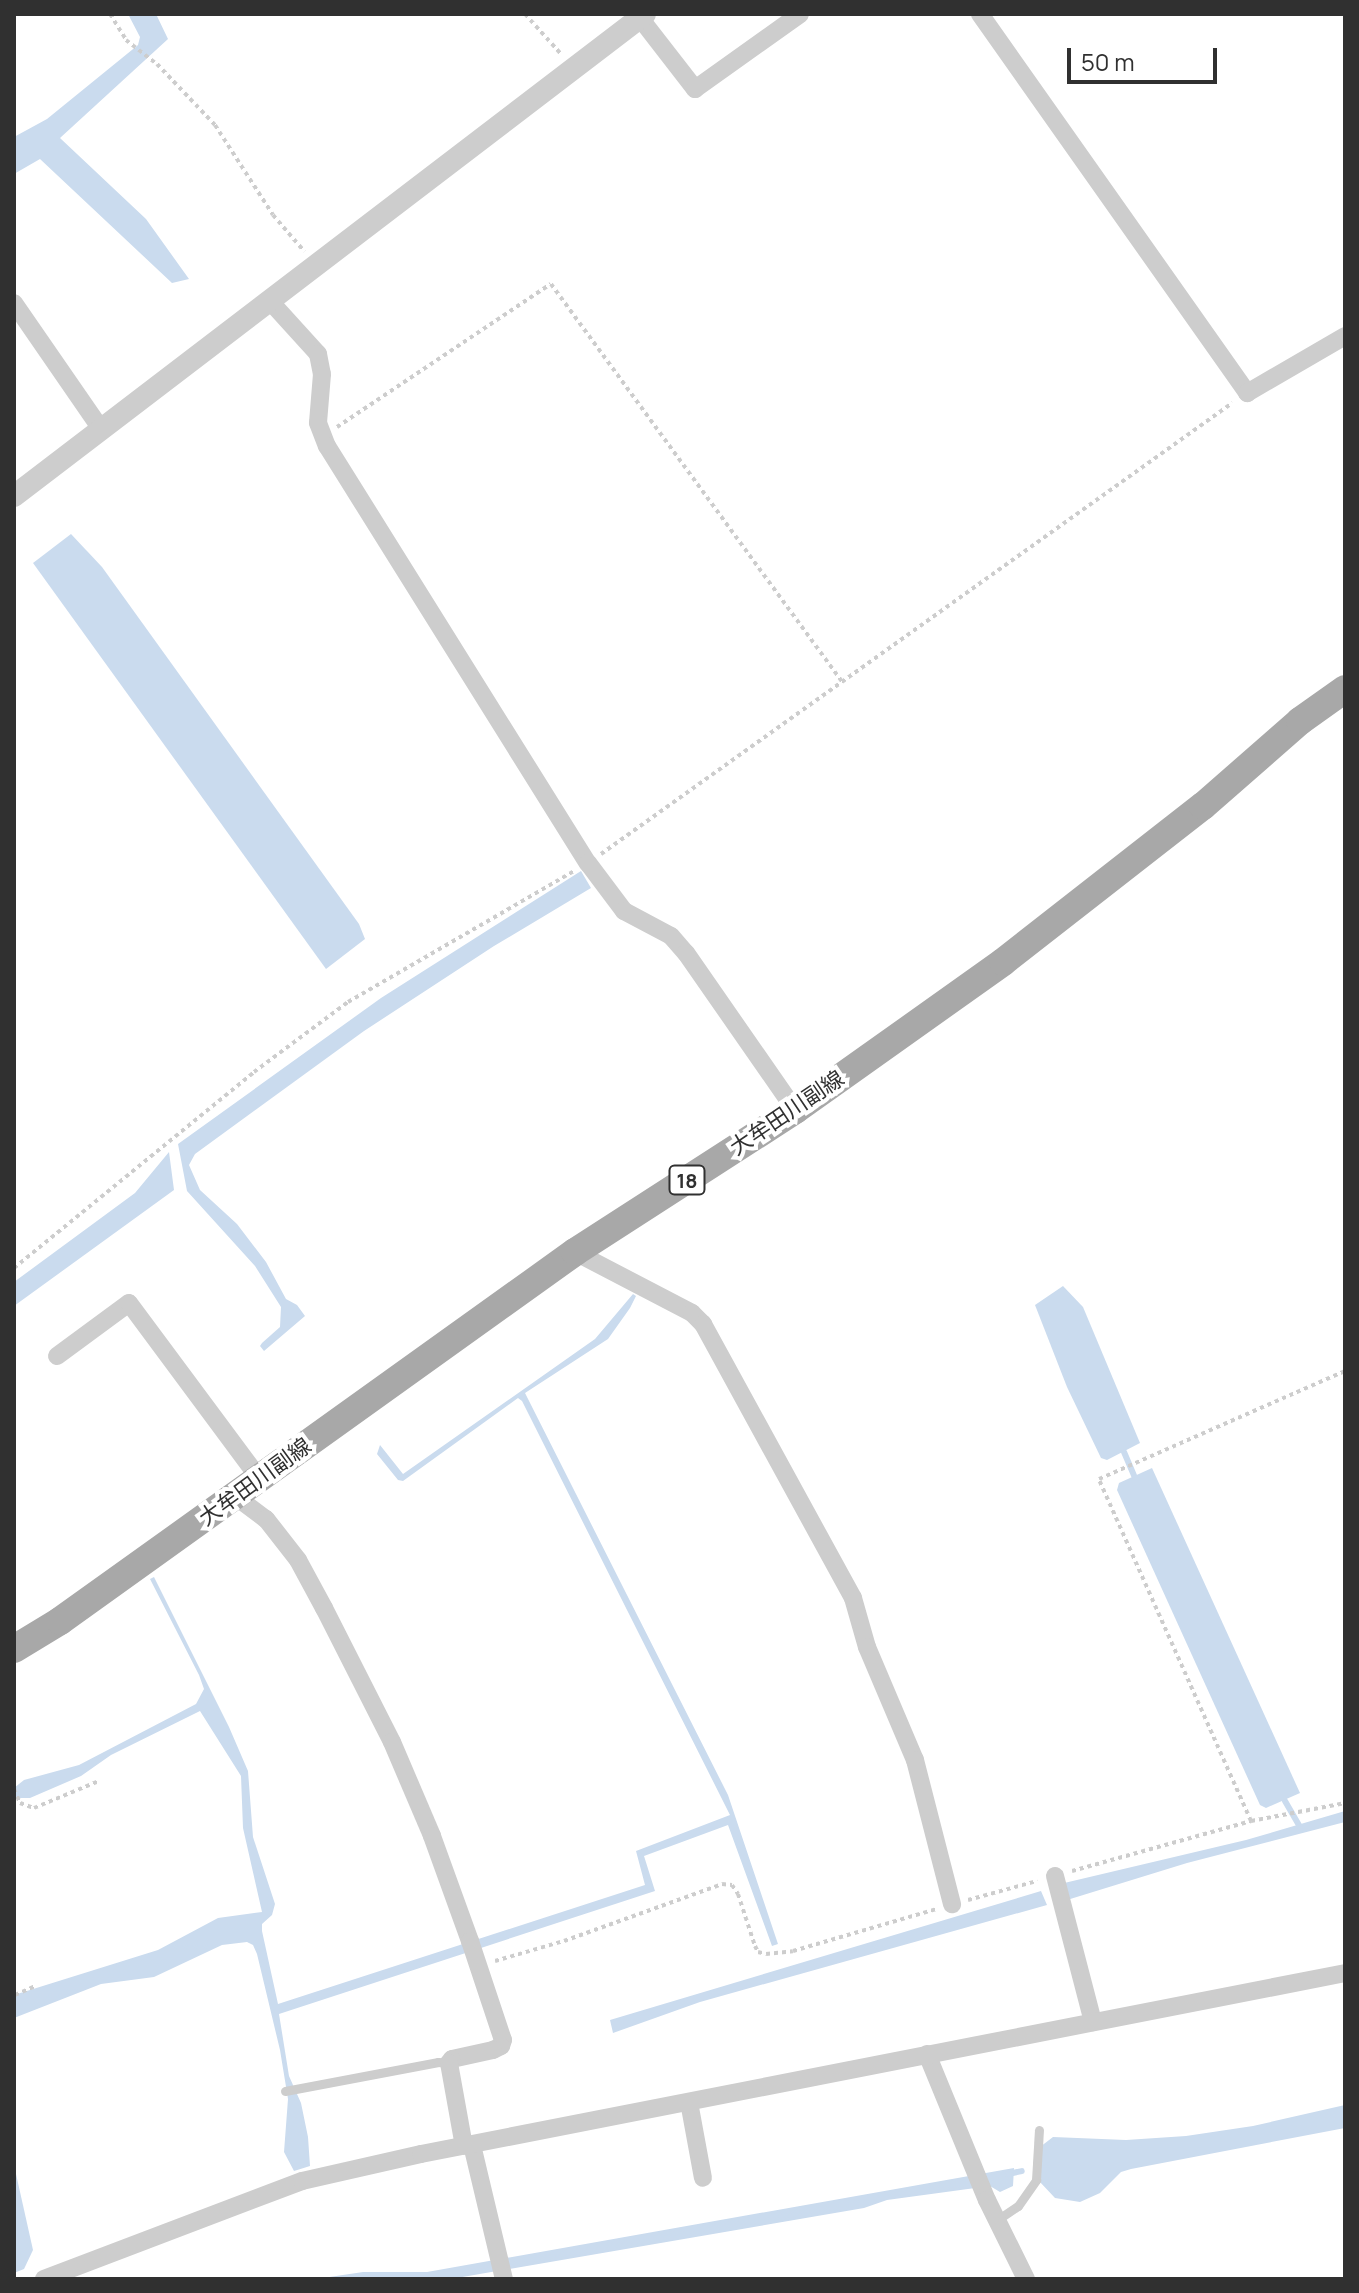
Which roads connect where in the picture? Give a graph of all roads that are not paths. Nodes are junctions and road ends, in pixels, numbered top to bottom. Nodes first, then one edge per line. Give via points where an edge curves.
1 (800, 14) edge
2 (980, 14) edge
3 (643, 16) edge
4 (269, 300) junction
5 (14, 303) edge
6 (1345, 336) edge
7 (101, 429) junction
8 (14, 496) edge
9 (1345, 689) edge
10 (795, 1110) junction
11 (575, 1252) junction
12 (57, 1356) dead end
13 (259, 1478) junction
14 (235, 1496) junction
15 (14, 1649) edge
16 (1057, 1881) dead end
17 (952, 1904) dead end
18 (1345, 1973) edge
19 (1093, 2022) junction
20 (927, 2054) junction
21 (449, 2063) junction
22 (285, 2091) dead end
23 (689, 2102) junction
24 (1039, 2130) dead end
25 (468, 2145) junction
26 (703, 2178) dead end
27 (997, 2220) junction
28 (86, 2272) edge
29 (504, 2277) edge
30 (44, 2279) edge
31 (1026, 2279) edge

1 - 3 street via 695,89
2 - 6 street via 1247,393
3 - 4 street
4 - 7 street
4 - 10 street via 318,354 322,437 588,863 624,911 671,936 686,953
5 - 7 street
7 - 8 street
9 - 10 main road, 大牟田川副線 / 18 via 1003,962
10 - 11 main road, 大牟田川副線 / 18
11 - 13 main road, 大牟田川副線 / 18
11 - 17 street via 692,1313 703,1324 853,1598 867,1647 915,1760
12 - 13 street via 129,1303
13 - 14 main road, 大牟田川副線 / 18
14 - 15 main road, 大牟田川副線 / 18
14 - 21 street via 266,1519 298,1560 392,1742 432,1836 501,2032 501,2046
16 - 19 street
18 - 19 street
19 - 20 street
20 - 23 street
20 - 27 street
21 - 22 lane
21 - 25 street
23 - 25 street
23 - 26 street
24 - 27 lane via 1036,2180 1018,2206
25 - 28 street via 302,2181
25 - 29 street
27 - 31 street
28 - 30 street

